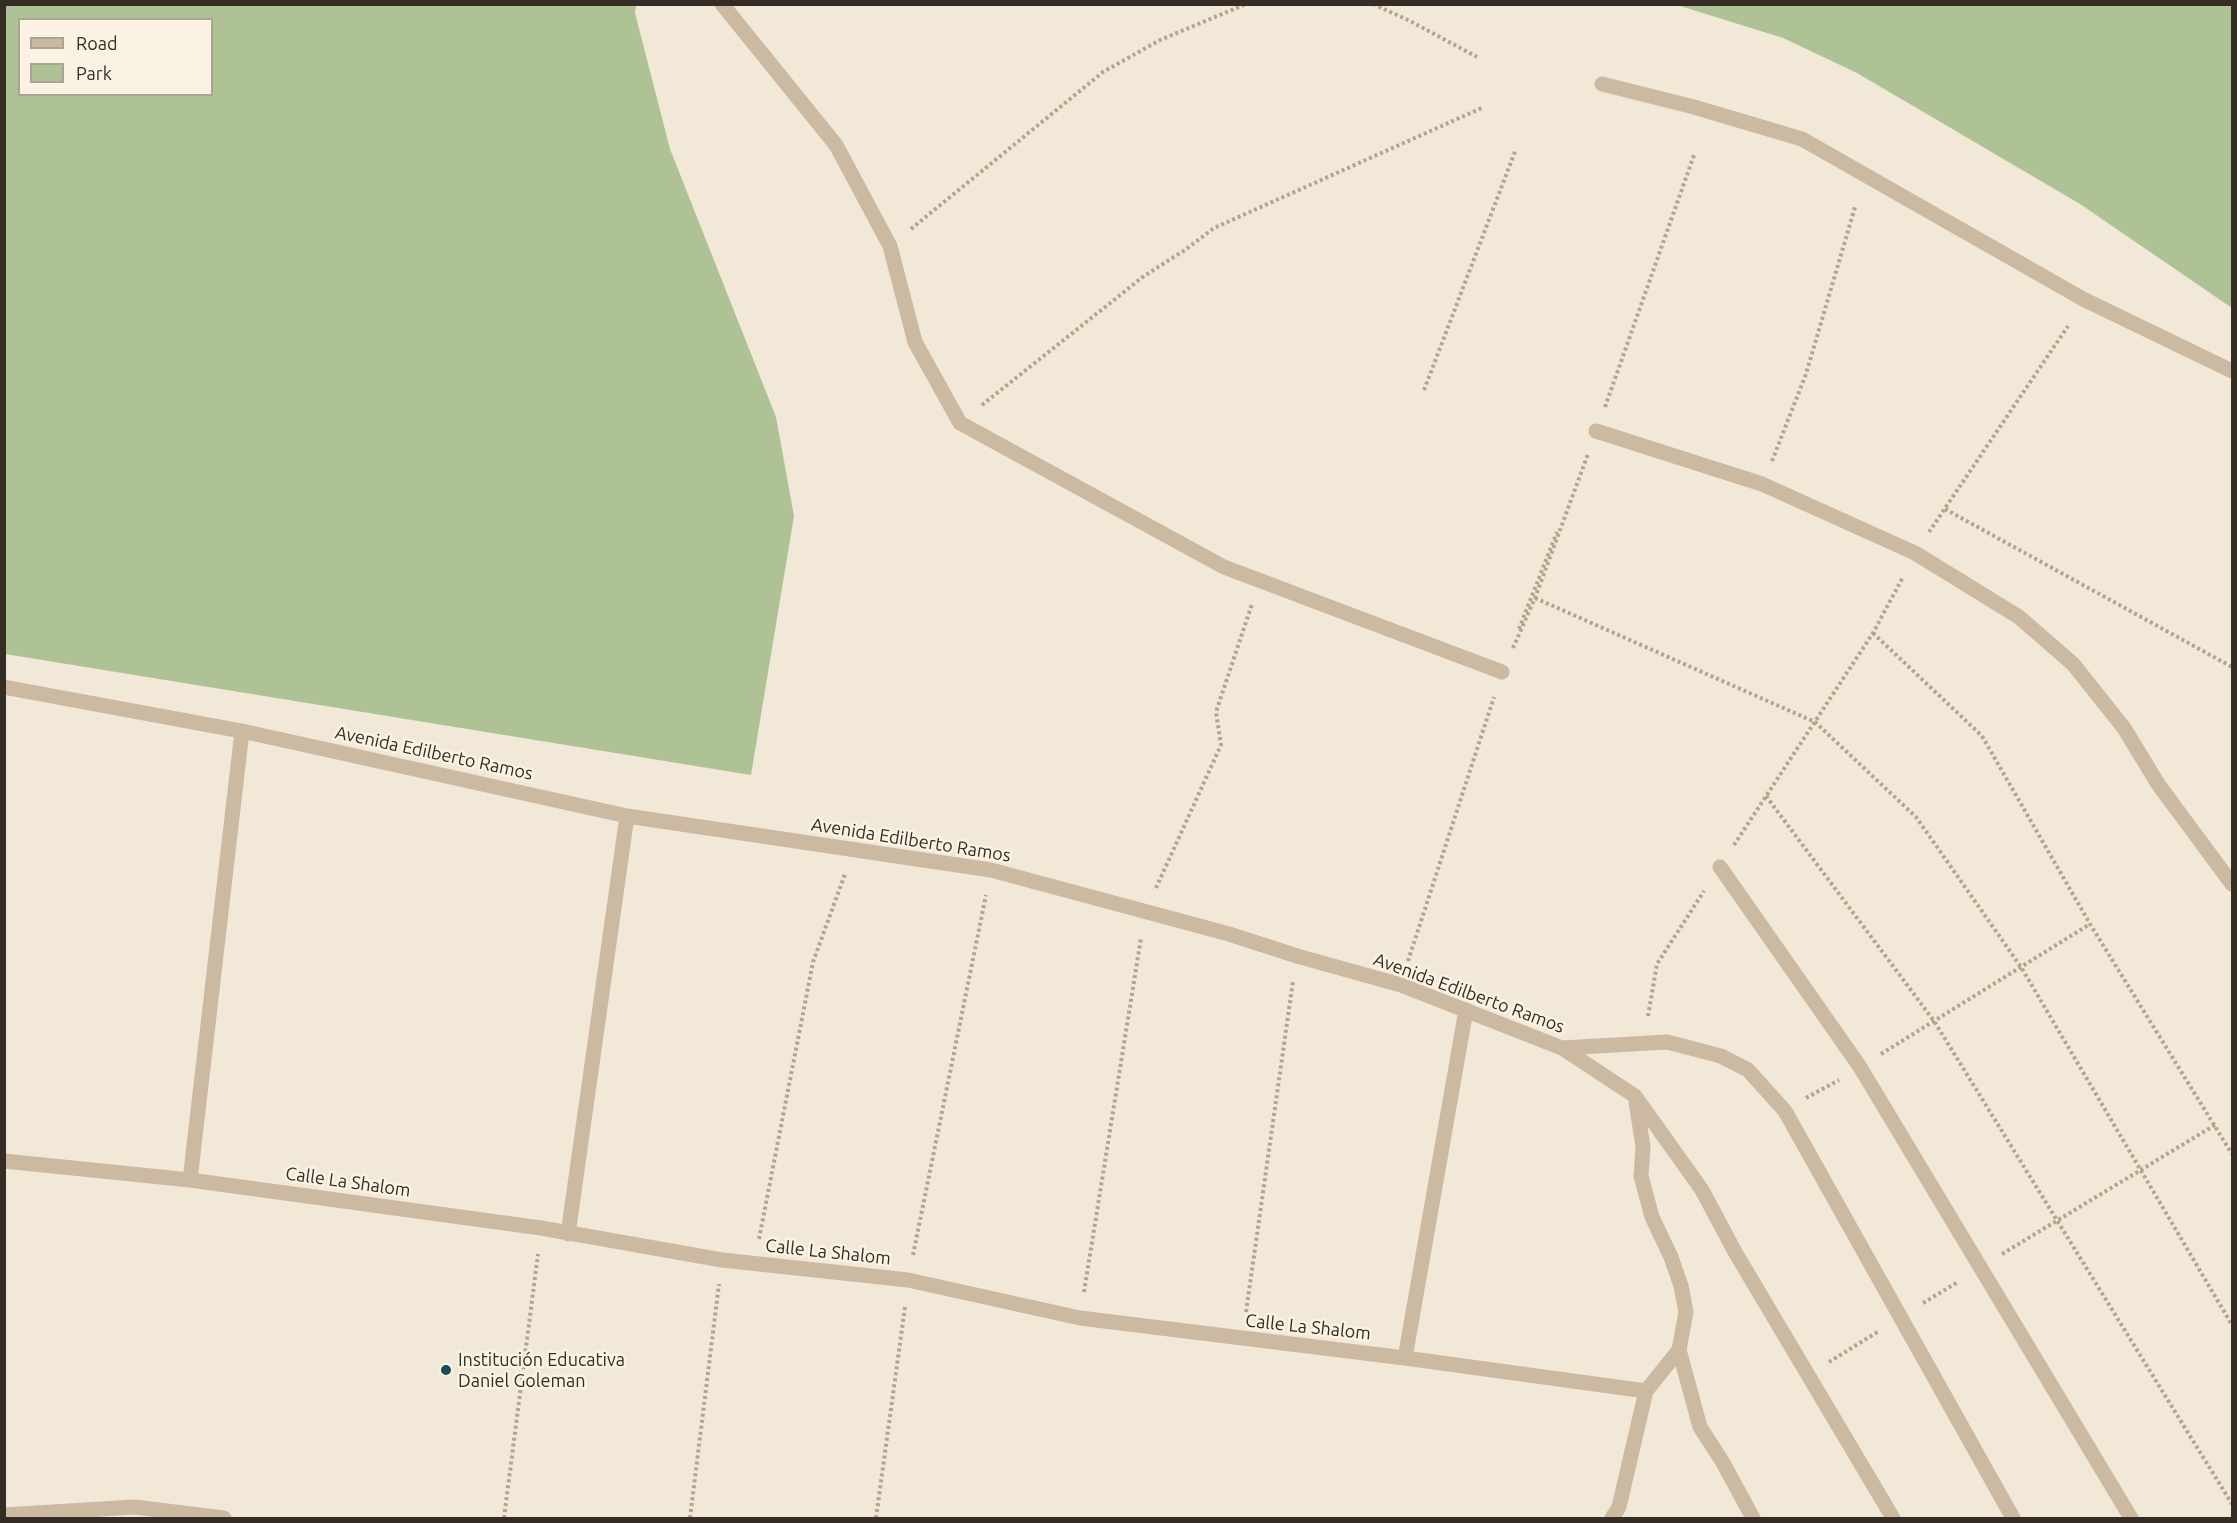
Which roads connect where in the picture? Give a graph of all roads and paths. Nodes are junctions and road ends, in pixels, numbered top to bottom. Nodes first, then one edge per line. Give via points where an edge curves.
1 (722, 4) edge
2 (1246, 4) edge
3 (1373, 4) edge
4 (1477, 57) dead end
5 (1602, 84) dead end
6 (1484, 107) dead end
7 (1516, 149) dead end
8 (1694, 155) dead end
9 (1855, 207) dead end
10 (890, 246) junction
11 (2068, 326) dead end
12 (2232, 371) edge
13 (1424, 390) dead end
14 (960, 423) junction
15 (1596, 431) junction
16 (1762, 484) junction
17 (1945, 509) junction
18 (1916, 553) junction
19 (1535, 598) junction
20 (1873, 633) junction
21 (2232, 667) edge
22 (1502, 672) junction
23 (4, 687) edge
24 (1815, 722) junction
25 (242, 731) junction
26 (1766, 796) junction
27 (627, 816) junction
28 (853, 850) junction
29 (1720, 867) junction
30 (991, 870) junction
31 (2232, 884) edge
32 (2090, 924) junction
33 (1297, 956) junction
34 (2020, 967) junction
35 (1401, 985) junction
36 (1466, 1010) junction
37 (1934, 1021) junction
38 (1643, 1043) junction
39 (1562, 1048) junction
40 (1860, 1067) junction
41 (1635, 1096) junction
42 (1785, 1111) junction
43 (2215, 1125) junction
44 (2232, 1154) edge
45 (4, 1161) edge
46 (2141, 1169) junction
47 (190, 1180) junction
48 (2057, 1219) junction
49 (542, 1228) junction
50 (568, 1234) junction
51 (722, 1260) junction
52 (755, 1263) junction
53 (1980, 1268) junction
54 (908, 1280) junction
55 (1901, 1318) junction
56 (2232, 1325) edge
57 (1242, 1339) junction
58 (1679, 1350) junction
59 (1405, 1358) junction
60 (1808, 1375) junction
61 (1646, 1391) junction
62 (2232, 1503) edge
63 (4, 1515) edge
64 (224, 1518) edge
65 (504, 1518) edge
66 (690, 1518) edge
67 (876, 1518) edge
68 (1612, 1518) edge
69 (1753, 1518) edge
70 (1893, 1518) edge
71 (2013, 1518) edge
72 (2131, 1518) edge

1 - 10 street via 836,146
2 - 10 path via 1160,40 1103,72
3 - 4 path
5 - 12 street via 1802,140 2083,299
6 - 14 path via 1214,228 1144,276
7 - 13 path
8 - 15 path
9 - 16 path via 1806,374
10 - 14 street via 915,342
11 - 17 path
14 - 22 street via 1224,567
15 - 16 street
15 - 19 path
15 - 22 path
16 - 18 street
17 - 18 path
17 - 21 path
18 - 20 path
18 - 31 street via 2019,617 2073,664 2124,728 2158,784
19 - 22 path
19 - 24 path
20 - 24 path
20 - 32 path via 1982,736
22 - 35 path
23 - 25 street, Avenida Edilberto Ramos
24 - 26 path
24 - 34 path via 1916,817
25 - 27 street, Avenida Edilberto Ramos
25 - 47 street
26 - 29 path
26 - 37 path
27 - 28 street, Avenida Edilberto Ramos
27 - 50 street
28 - 30 street, Avenida Edilberto Ramos
28 - 52 path via 813,962
29 - 38 path via 1657,964
29 - 40 street
30 - 33 street, Avenida Edilberto Ramos
30 - 54 path
32 - 34 path
32 - 43 path
33 - 35 street, Avenida Edilberto Ramos
33 - 57 path
34 - 37 path
34 - 46 path
35 - 36 street, Avenida Edilberto Ramos
36 - 39 street, Avenida Edilberto Ramos
36 - 59 street
37 - 40 path
37 - 48 path
38 - 39 street
38 - 42 street via 1667,1042 1721,1056 1748,1070
39 - 41 street, Avenida Edilberto Ramos
40 - 42 path
40 - 53 street
41 - 58 street via 1643,1147 1641,1176 1652,1217 1681,1286 1686,1312
41 - 60 street, Avenida Edilberto Ramos via 1702,1190
42 - 55 street
43 - 44 path
43 - 46 path
45 - 47 street, Calle La Shalom
46 - 48 path
46 - 56 path
47 - 49 street, Calle La Shalom
48 - 53 path
48 - 62 path
49 - 50 street, Calle La Shalom
49 - 65 path
50 - 51 street, Calle La Shalom
51 - 52 street, Calle La Shalom
51 - 66 path
52 - 54 street, Calle La Shalom
53 - 55 path
53 - 72 street
54 - 57 street, Calle La Shalom via 1080,1318
54 - 67 path
55 - 60 path
55 - 71 street
57 - 59 street, Calle La Shalom
58 - 61 street
58 - 69 street via 1700,1426
59 - 61 street, Calle La Shalom
60 - 70 street, Avenida Edilberto Ramos
61 - 68 street
63 - 64 street via 134,1507

